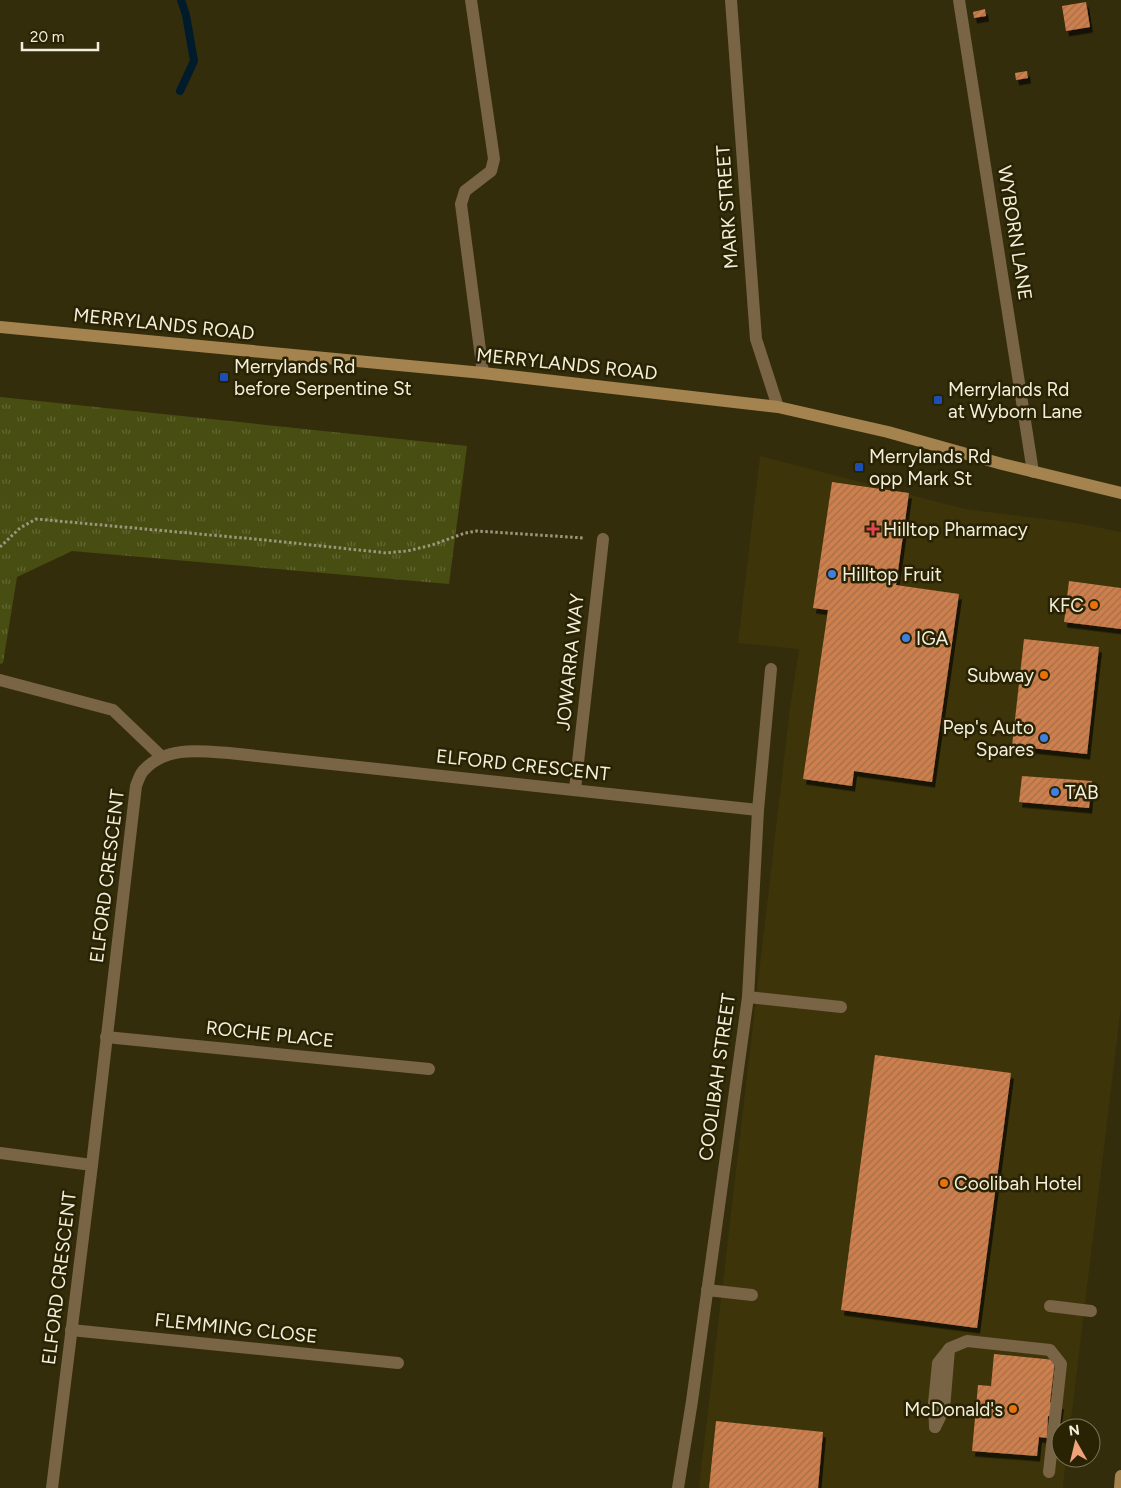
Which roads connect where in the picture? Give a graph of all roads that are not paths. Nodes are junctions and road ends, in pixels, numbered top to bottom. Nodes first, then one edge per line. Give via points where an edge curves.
1 (470, 0) edge
2 (731, 0) edge
3 (959, 0) edge
4 (0, 327) edge
5 (483, 374) junction
6 (778, 407) junction
7 (1033, 472) junction
8 (1121, 493) edge
9 (603, 539) road end
10 (770, 669) dead end
11 (0, 680) edge
12 (161, 756) junction
13 (574, 789) junction
14 (758, 810) junction
15 (748, 997) junction
16 (841, 1008) dead end
17 (106, 1037) junction
18 (429, 1069) dead end
19 (0, 1153) edge
20 (92, 1165) junction
21 (707, 1290) junction
22 (752, 1295) dead end
23 (1050, 1306) dead end
24 (1091, 1311) dead end
25 (70, 1330) junction
26 (398, 1363) dead end
27 (935, 1427) dead end
28 (1049, 1472) dead end
29 (1121, 1476) edge
30 (52, 1488) edge
31 (678, 1488) edge
32 (1120, 1488) edge

1 - 5 street via 494,160 491,170 465,191 461,204
2 - 6 street, MARK STREET via 756,339
3 - 7 street, WYBORN LANE
4 - 5 main road, MERRYLANDS ROAD
5 - 6 main road, MERRYLANDS ROAD
6 - 7 main road, MERRYLANDS ROAD via 888,432
7 - 8 main road, MERRYLANDS ROAD
9 - 13 street, JOWARRA WAY
10 - 14 street, COOLIBAH STREET
11 - 12 street via 113,710
12 - 13 street, ELFORD CRESCENT via 192,751 229,753
12 - 17 street, ELFORD CRESCENT via 143,770 136,786
13 - 14 street, ELFORD CRESCENT
14 - 15 street, COOLIBAH STREET
15 - 16 street
15 - 21 street, COOLIBAH STREET
17 - 18 street, ROCHE PLACE
17 - 20 street, ELFORD CRESCENT
19 - 20 street
20 - 25 street, ELFORD CRESCENT
21 - 22 street
21 - 31 street, COOLIBAH STREET
23 - 24 street
25 - 26 street, FLEMMING CLOSE
25 - 30 street, ELFORD CRESCENT
27 - 28 street via 938,1363 950,1348 967,1341 1050,1350 1061,1364
29 - 32 main road

